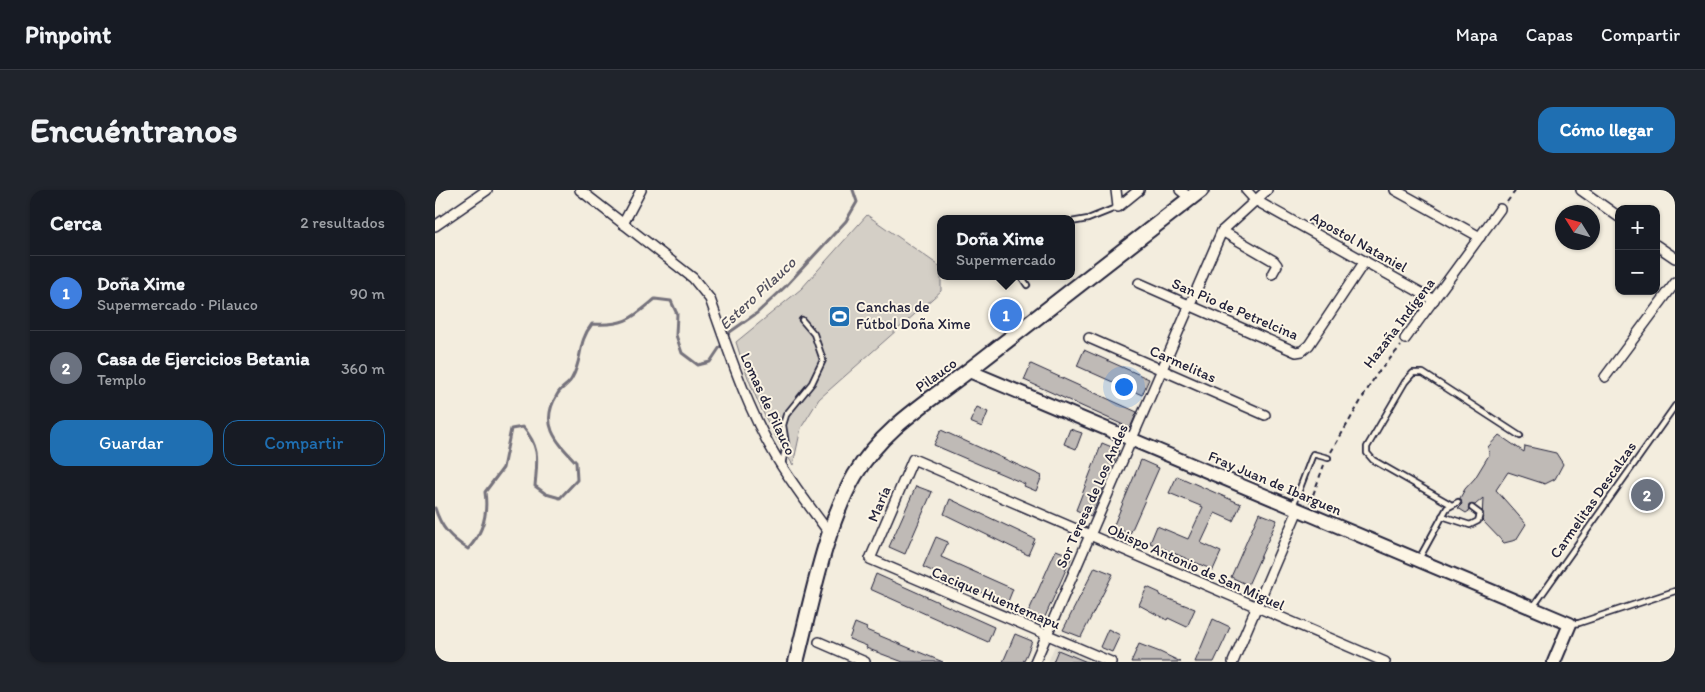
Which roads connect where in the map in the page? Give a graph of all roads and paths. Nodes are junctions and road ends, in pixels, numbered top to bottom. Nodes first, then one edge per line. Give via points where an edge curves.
1 (487, 190) edge
2 (580, 190) edge
3 (641, 190) edge
4 (1115, 190) edge
5 (1139, 190) edge
6 (1247, 190) edge
7 (1267, 190) edge
8 (1395, 190) edge
9 (1516, 190) edge
10 (1587, 192) edge
11 (1190, 193) edge
12 (1255, 200) junction
13 (1117, 207) junction
14 (1500, 209) joint
15 (1615, 215) edge
16 (1075, 221) edge
17 (623, 224) junction
18 (435, 226) edge
19 (1223, 231) junction
20 (1480, 237) junction
21 (1660, 248) edge
22 (1675, 258) edge
23 (1365, 260) junction
24 (1272, 274) dead end
25 (1024, 280) edge
26 (1675, 282) edge
27 (1139, 283) dead end
28 (1027, 285) dead end
29 (1434, 300) junction
30 (1190, 305) junction
31 (802, 320) dead end
32 (1089, 338) dead end
33 (1405, 339) joint
34 (1162, 370) junction
35 (969, 371) junction
36 (1605, 377) dead end
37 (1675, 406) edge
38 (1265, 415) dead end
39 (1521, 436) dead end
40 (1132, 440) junction
41 (1328, 458) junction
42 (913, 459) joint
43 (782, 466) junction
44 (1458, 502) dead end
45 (1450, 504) junction
46 (1472, 508) dead end
47 (1300, 511) junction
48 (1442, 516) junction
49 (830, 534) junction
50 (1090, 536) junction
51 (870, 560) joint
52 (1419, 561) junction
53 (1675, 591) edge
54 (1256, 608) junction
55 (1532, 608) junction
56 (1570, 624) junction
57 (1047, 634) junction
58 (819, 642) dead end
59 (796, 662) edge
60 (865, 662) edge
61 (1035, 662) edge
62 (1111, 662) edge
63 (1233, 662) edge
64 (1385, 662) edge
65 (1554, 662) edge

1 - 18 street
2 - 17 street, Lomas de Pilauco
3 - 17 street
4 - 13 street
5 - 13 street
6 - 12 street, Apostol Nataniel
7 - 12 street, Sor Teresa de Los Andes
8 - 20 street
9 - 14 path
10 - 15 street
11 - 35 main road, Pilauco
12 - 19 street, Sor Teresa de Los Andes
12 - 23 street, Apostol Nataniel
13 - 16 lane
14 - 20 street, Hazaña Indígena
17 - 43 street, Lomas de Pilauco via 693,278 710,299 741,387
19 - 24 street via 1275,260 1277,265
19 - 30 street, Sor Teresa de Los Andes
20 - 29 street, Hazaña Indígena
21 - 22 street
23 - 29 street, Apostol Nataniel
23 - 30 street, San Pio de Petrelcina via 1302,351 1296,352
25 - 28 lane
26 - 36 street
27 - 30 street, San Pio de Petrelcina
29 - 33 street, Hazaña Indígena
30 - 34 street, Sor Teresa de Los Andes
31 - 43 lane via 813,334 823,360 812,383 786,415
32 - 34 street, Carmelitas
33 - 41 path, Hazaña Indígena via 1371,382
34 - 38 street, Carmelitas
34 - 40 street, Sor Teresa de Los Andes
35 - 40 street, Fray Juan de Ibarguen
35 - 49 main road, Pilauco via 912,412 876,447 848,489
37 - 55 lane, Carmelitas Descalzas
39 - 45 lane via 1423,373 1413,373 1367,446 1367,453 1373,460
40 - 47 street, Fray Juan de Ibarguen
40 - 50 street, Sor Teresa de Los Andes
41 - 47 path, Hazaña Indígena via 1313,492
41 - 47 lane via 1313,454
42 - 50 street, Obispo Antonio de San Miguel
42 - 51 street, María
43 - 49 street, Lomas de Pilauco
44 - 45 lane
45 - 48 lane
46 - 48 lane via 1479,514 1478,521 1470,525
47 - 52 street, Fray Juan de Ibarguen
47 - 54 street
48 - 52 lane
49 - 59 main road, Pilauco
50 - 54 street, Obispo Antonio de San Miguel
50 - 57 street, Sor Teresa de Los Andes
51 - 57 street, Cacique Huentemapu
52 - 55 street, Fray Juan de Ibarguen
53 - 56 lane via 1579,624
54 - 63 street
54 - 64 street, Obispo Antonio de San Miguel
55 - 56 street, Fray Juan de Ibarguen
56 - 65 street
57 - 61 street, Sor Teresa de Los Andes
57 - 62 street, Cacique Huentemapu
58 - 60 street

